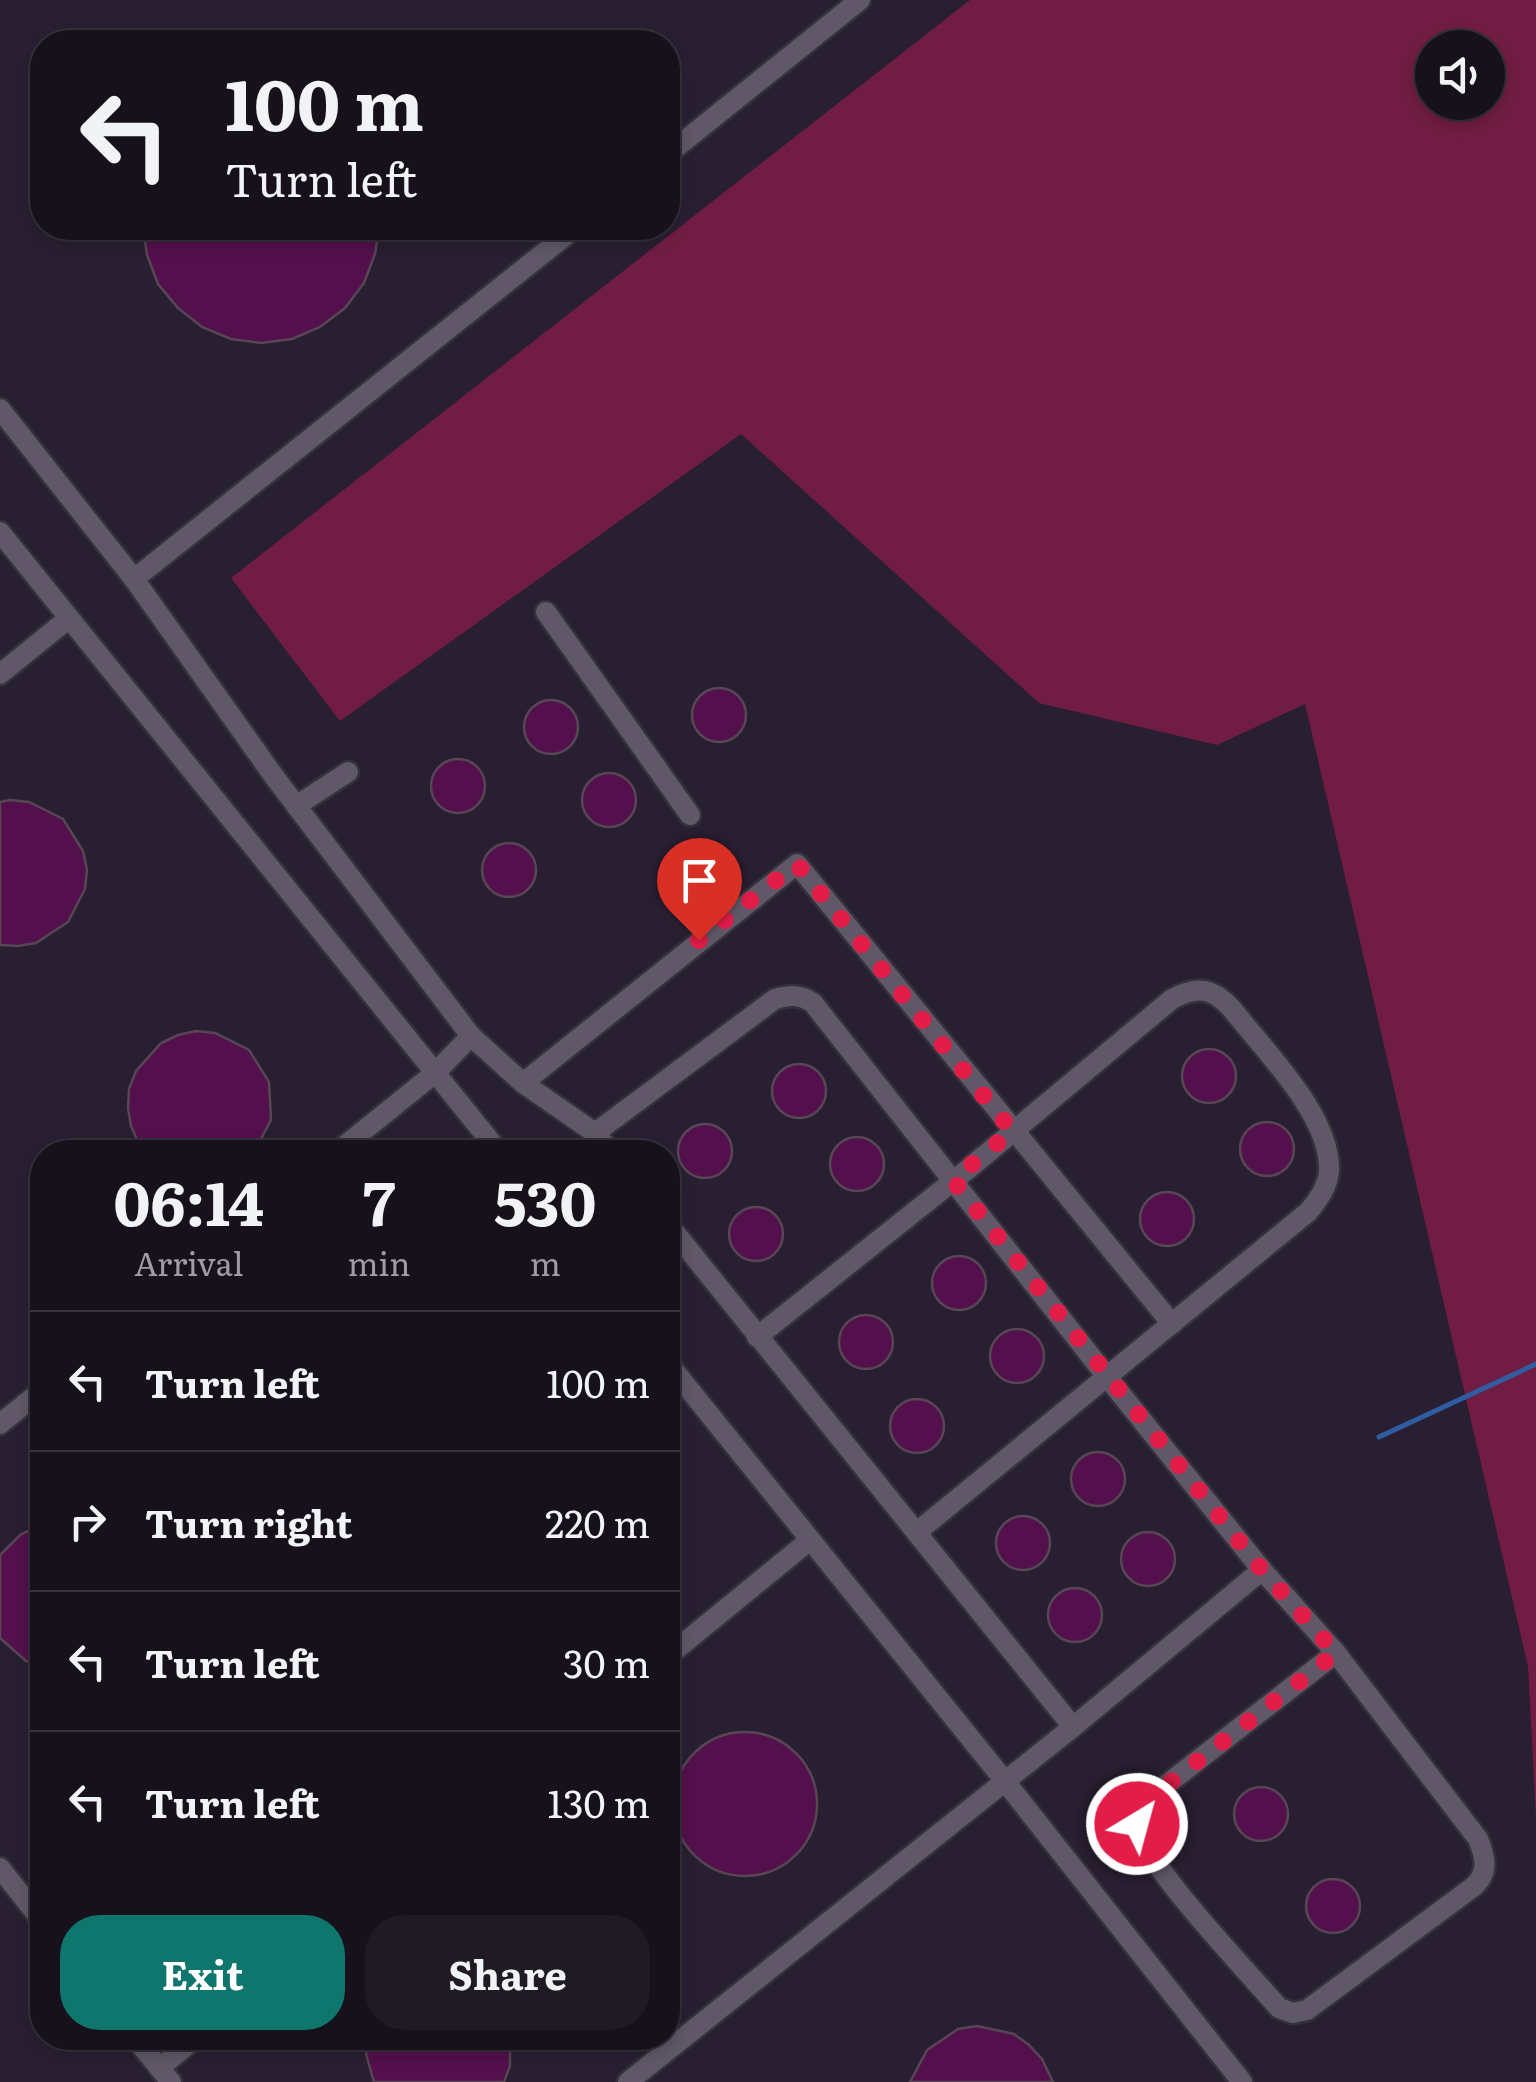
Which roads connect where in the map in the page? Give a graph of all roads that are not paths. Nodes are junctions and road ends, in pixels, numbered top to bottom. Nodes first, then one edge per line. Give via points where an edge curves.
1 (860, 0) edge
2 (680, 144) edge
3 (560, 240) edge
4 (0, 409) edge
5 (0, 532) edge
6 (134, 579) junction
7 (546, 612) dead end
8 (68, 619) junction
9 (0, 674) edge
10 (348, 772) dead end
11 (296, 806) junction
12 (690, 816) dead end
13 (471, 1036) junction
14 (435, 1073) junction
15 (524, 1083) junction
16 (595, 1133) junction
17 (1005, 1138) junction
18 (352, 1140) edge
19 (489, 1140) edge
20 (601, 1140) edge
21 (960, 1175) junction
22 (680, 1239) edge
23 (1172, 1324) junction
24 (757, 1338) junction
25 (680, 1377) edge
26 (1108, 1378) junction
27 (30, 1400) edge
28 (0, 1424) edge
29 (917, 1532) junction
30 (810, 1540) junction
31 (1262, 1570) junction
32 (680, 1646) edge
33 (1336, 1653) junction
34 (1073, 1727) junction
35 (1004, 1780) junction
36 (0, 1868) edge
37 (30, 1906) edge
38 (680, 2040) edge
39 (145, 2050) edge
40 (186, 2050) edge
41 (668, 2050) edge
42 (165, 2075) edge
43 (1233, 2079) edge
44 (628, 2082) edge

1 - 2 lane
3 - 6 lane
4 - 6 lane
5 - 8 lane
6 - 11 lane
7 - 12 lane
8 - 9 lane
8 - 14 lane
10 - 11 lane
11 - 13 lane
13 - 14 lane
13 - 15 lane
14 - 18 lane
14 - 19 lane
15 - 16 lane
15 - 17 lane via 797,864
16 - 20 lane
16 - 21 lane via 790,995 814,1003
17 - 21 lane
17 - 23 lane
17 - 23 lane via 1172,999 1203,989 1218,994 1314,1115 1329,1172 1308,1212
21 - 24 lane
21 - 26 lane
22 - 24 lane
23 - 26 lane
24 - 29 lane
25 - 30 lane
26 - 29 lane
26 - 31 lane
27 - 28 lane
29 - 34 lane
30 - 32 lane
30 - 35 lane
31 - 33 lane
31 - 34 lane
33 - 33 lane via 1148,1800 1137,1824 1165,1875 1279,2008 1293,2012 1307,2010 1473,1886 1486,1866 1478,1839
34 - 35 lane
35 - 38 lane
35 - 43 lane
36 - 37 lane
39 - 42 lane
40 - 42 lane
41 - 44 lane

